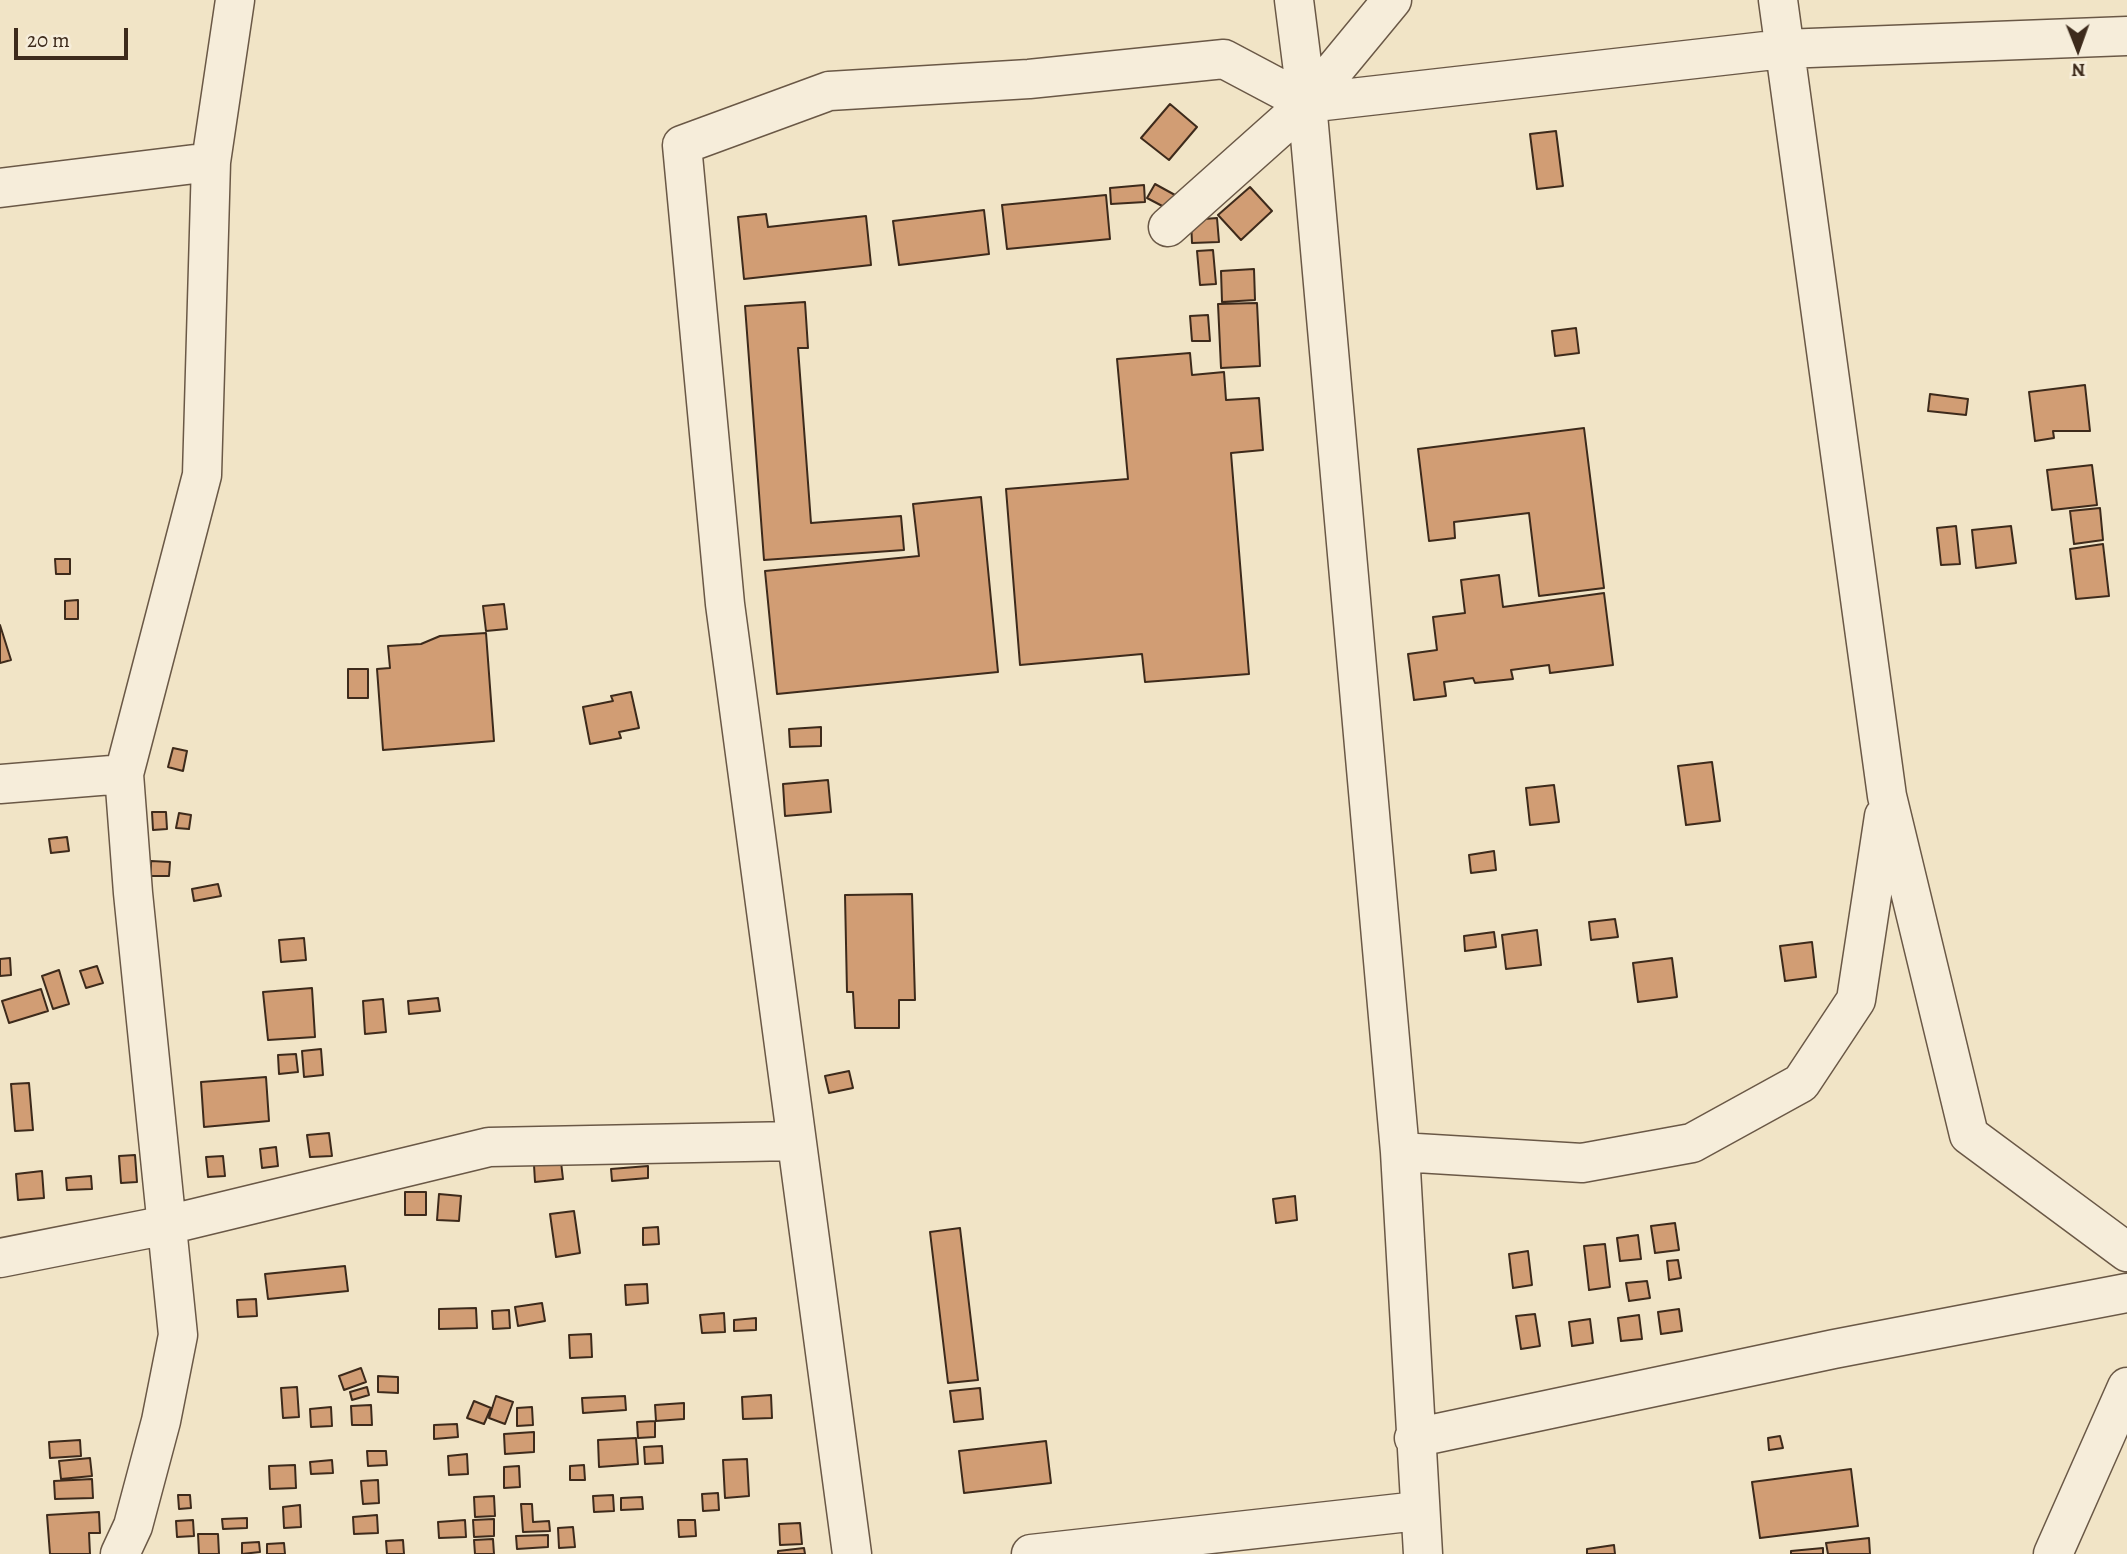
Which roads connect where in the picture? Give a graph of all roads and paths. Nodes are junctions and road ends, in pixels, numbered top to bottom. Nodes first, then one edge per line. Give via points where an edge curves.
1 (235, 0) edge
2 (1294, 0) edge
3 (1392, 0) edge
4 (1778, 0) edge
5 (2127, 36) edge
6 (1783, 49) junction
7 (1307, 103) junction
8 (211, 162) junction
9 (0, 188) edge
10 (1168, 227) dead end
11 (124, 774) junction
12 (0, 784) edge
13 (1887, 796) junction
14 (795, 1141) junction
15 (1400, 1152) junction
16 (167, 1226) junction
17 (2127, 1252) edge
18 (0, 1258) edge
19 (2127, 1293) edge
20 (2127, 1387) edge
21 (1415, 1438) junction
22 (1418, 1511) junction
23 (120, 1554) edge
24 (852, 1554) edge
25 (1031, 1554) edge
26 (1423, 1554) edge
27 (2053, 1554) edge

1 - 8 street
2 - 7 street
3 - 7 street
4 - 6 street
5 - 6 street
6 - 7 street
6 - 13 street
7 - 10 street
7 - 14 street via 1224,60 1029,79 829,91 682,145 725,604
7 - 15 street
8 - 9 street
8 - 11 street via 202,475
11 - 12 street
11 - 16 street
13 - 15 street via 1856,1000 1801,1083 1692,1143 1582,1163
13 - 17 street via 1969,1135
14 - 16 street via 489,1147
14 - 24 street
15 - 21 street
16 - 18 street
16 - 23 street via 178,1335 161,1421 133,1526
19 - 21 street via 1834,1349
20 - 27 street
21 - 22 street
22 - 25 street
22 - 26 street

